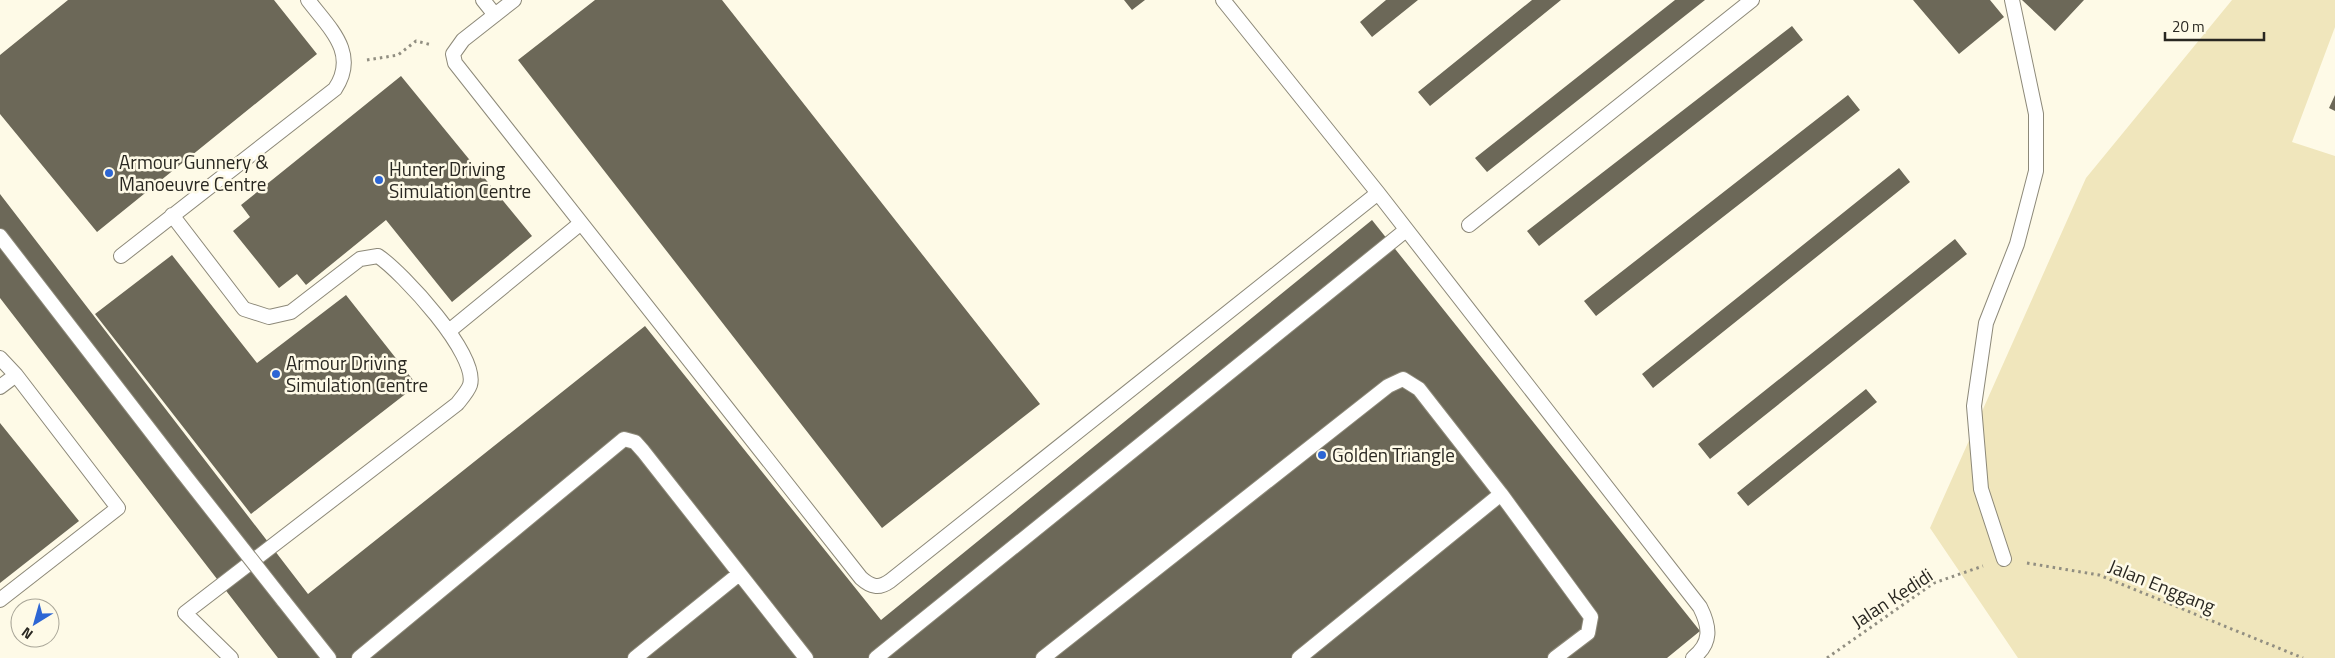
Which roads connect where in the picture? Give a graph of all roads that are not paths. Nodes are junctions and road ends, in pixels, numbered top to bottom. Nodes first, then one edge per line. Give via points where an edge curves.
1 (308, 0) edge
2 (483, 0) edge
3 (514, 0) edge
4 (1223, 0) edge
5 (1752, 0) edge
6 (2012, 0) edge
7 (495, 15) junction
8 (1378, 193) junction
9 (172, 215) junction
10 (581, 223) junction
11 (1469, 225) dead end
12 (1406, 230) junction
13 (0, 236) edge
14 (121, 256) dead end
15 (449, 331) junction
16 (0, 358) edge
17 (16, 375) junction
18 (0, 387) edge
19 (1501, 494) junction
20 (2004, 559) road end
21 (740, 574) junction
22 (0, 600) edge
23 (230, 658) edge
24 (329, 658) edge
25 (359, 658) edge
26 (635, 658) edge
27 (806, 658) edge
28 (876, 658) edge
29 (1043, 658) edge
30 (1299, 658) edge
31 (1555, 658) edge
32 (1693, 658) edge

1 - 9 lane via 338,39 345,63 342,78 335,89
2 - 7 lane
3 - 7 lane
4 - 8 lane
5 - 11 lane
6 - 20 lane via 2036,114 2036,171 2017,244 1986,323 1974,406 1981,489
7 - 10 lane via 463,40 453,54 455,63
8 - 10 lane via 890,581 878,586 861,578
8 - 12 lane
9 - 14 lane
9 - 15 lane via 244,309 269,317 292,312 360,259 378,256 392,265
10 - 15 lane
12 - 28 lane
12 - 32 lane via 1700,607 1708,623 1708,637
13 - 24 lane, bridge
15 - 23 lane via 468,365 470,384 457,404 185,613
16 - 17 lane
17 - 18 lane
17 - 22 lane via 118,508
19 - 29 lane via 1419,389 1403,379 1388,386
19 - 30 lane
19 - 31 lane via 1591,617 1588,633
21 - 25 lane via 635,442 624,439
21 - 26 lane
21 - 27 lane

